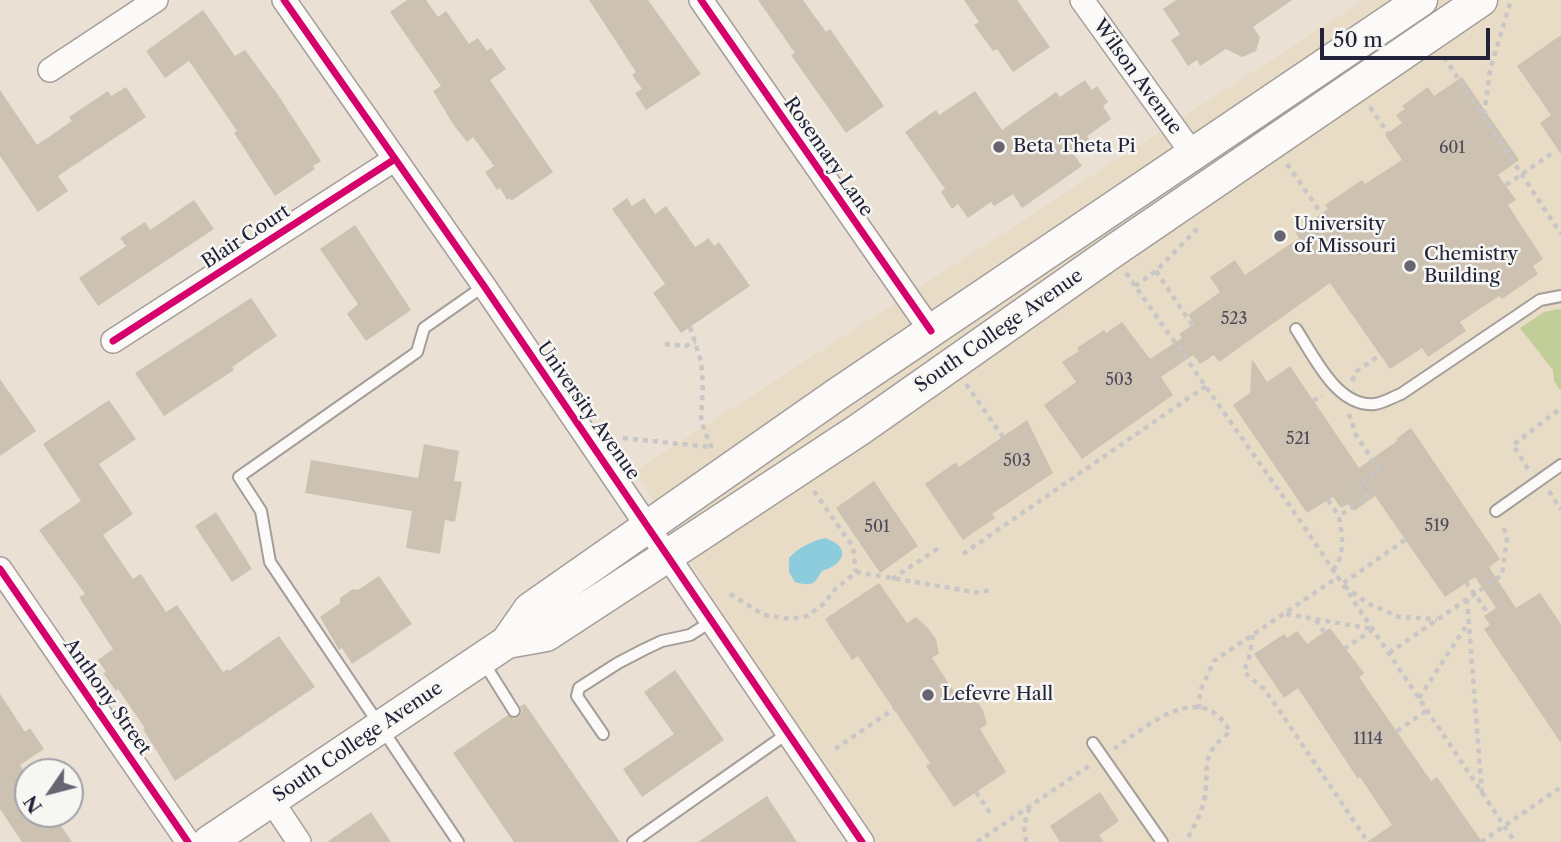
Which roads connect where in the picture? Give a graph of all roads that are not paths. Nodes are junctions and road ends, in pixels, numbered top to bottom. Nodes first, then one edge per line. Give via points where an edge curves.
1 (156, 0) edge
2 (284, 0) edge
3 (701, 0) edge
4 (1082, 0) edge
5 (1421, 0) edge
6 (1481, 0) edge
7 (50, 70) dead end
8 (1192, 153) junction
9 (395, 159) junction
10 (484, 286) junction
11 (1561, 296) edge
12 (1296, 329) dead end
13 (931, 331) junction
14 (113, 341) dead end
15 (1561, 464) edge
16 (1496, 511) road end
17 (648, 526) junction
18 (668, 556) junction
19 (0, 569) edge
20 (712, 621) junction
21 (495, 650) junction
22 (514, 711) dead end
23 (380, 726) junction
24 (788, 733) junction
25 (603, 734) dead end
26 (1093, 743) dead end
27 (271, 800) junction
28 (188, 842) edge
29 (209, 842) edge
30 (299, 842) edge
31 (458, 842) edge
32 (633, 842) edge
33 (862, 842) edge
34 (1162, 842) edge

1 - 7 street
2 - 9 street, University Avenue
3 - 13 street, Rosemary Lane
4 - 8 street, Wilson Avenue
5 - 8 main road, South College Avenue
6 - 18 main road, South College Avenue via 860,429
8 - 13 main road, South College Avenue
9 - 10 street, University Avenue
9 - 14 street, Blair Court
10 - 17 street, University Avenue
10 - 23 lane via 424,328 417,352 239,478 261,511 270,562
11 - 12 lane via 1540,300 1401,394 1375,404 1348,398 1334,386
13 - 17 main road, South College Avenue
15 - 16 lane
17 - 18 street, University Avenue
17 - 21 main road, South College Avenue via 530,609
18 - 20 street, University Avenue
18 - 21 main road, South College Avenue via 546,635
19 - 28 street, Anthony Street
20 - 24 street, University Avenue
20 - 25 lane via 690,635 645,649 579,688 577,696
21 - 22 lane
21 - 23 main road, South College Avenue
23 - 27 main road, South College Avenue
23 - 31 lane
24 - 32 lane
24 - 33 street, University Avenue
26 - 34 lane
27 - 29 main road, South College Avenue
27 - 30 street

